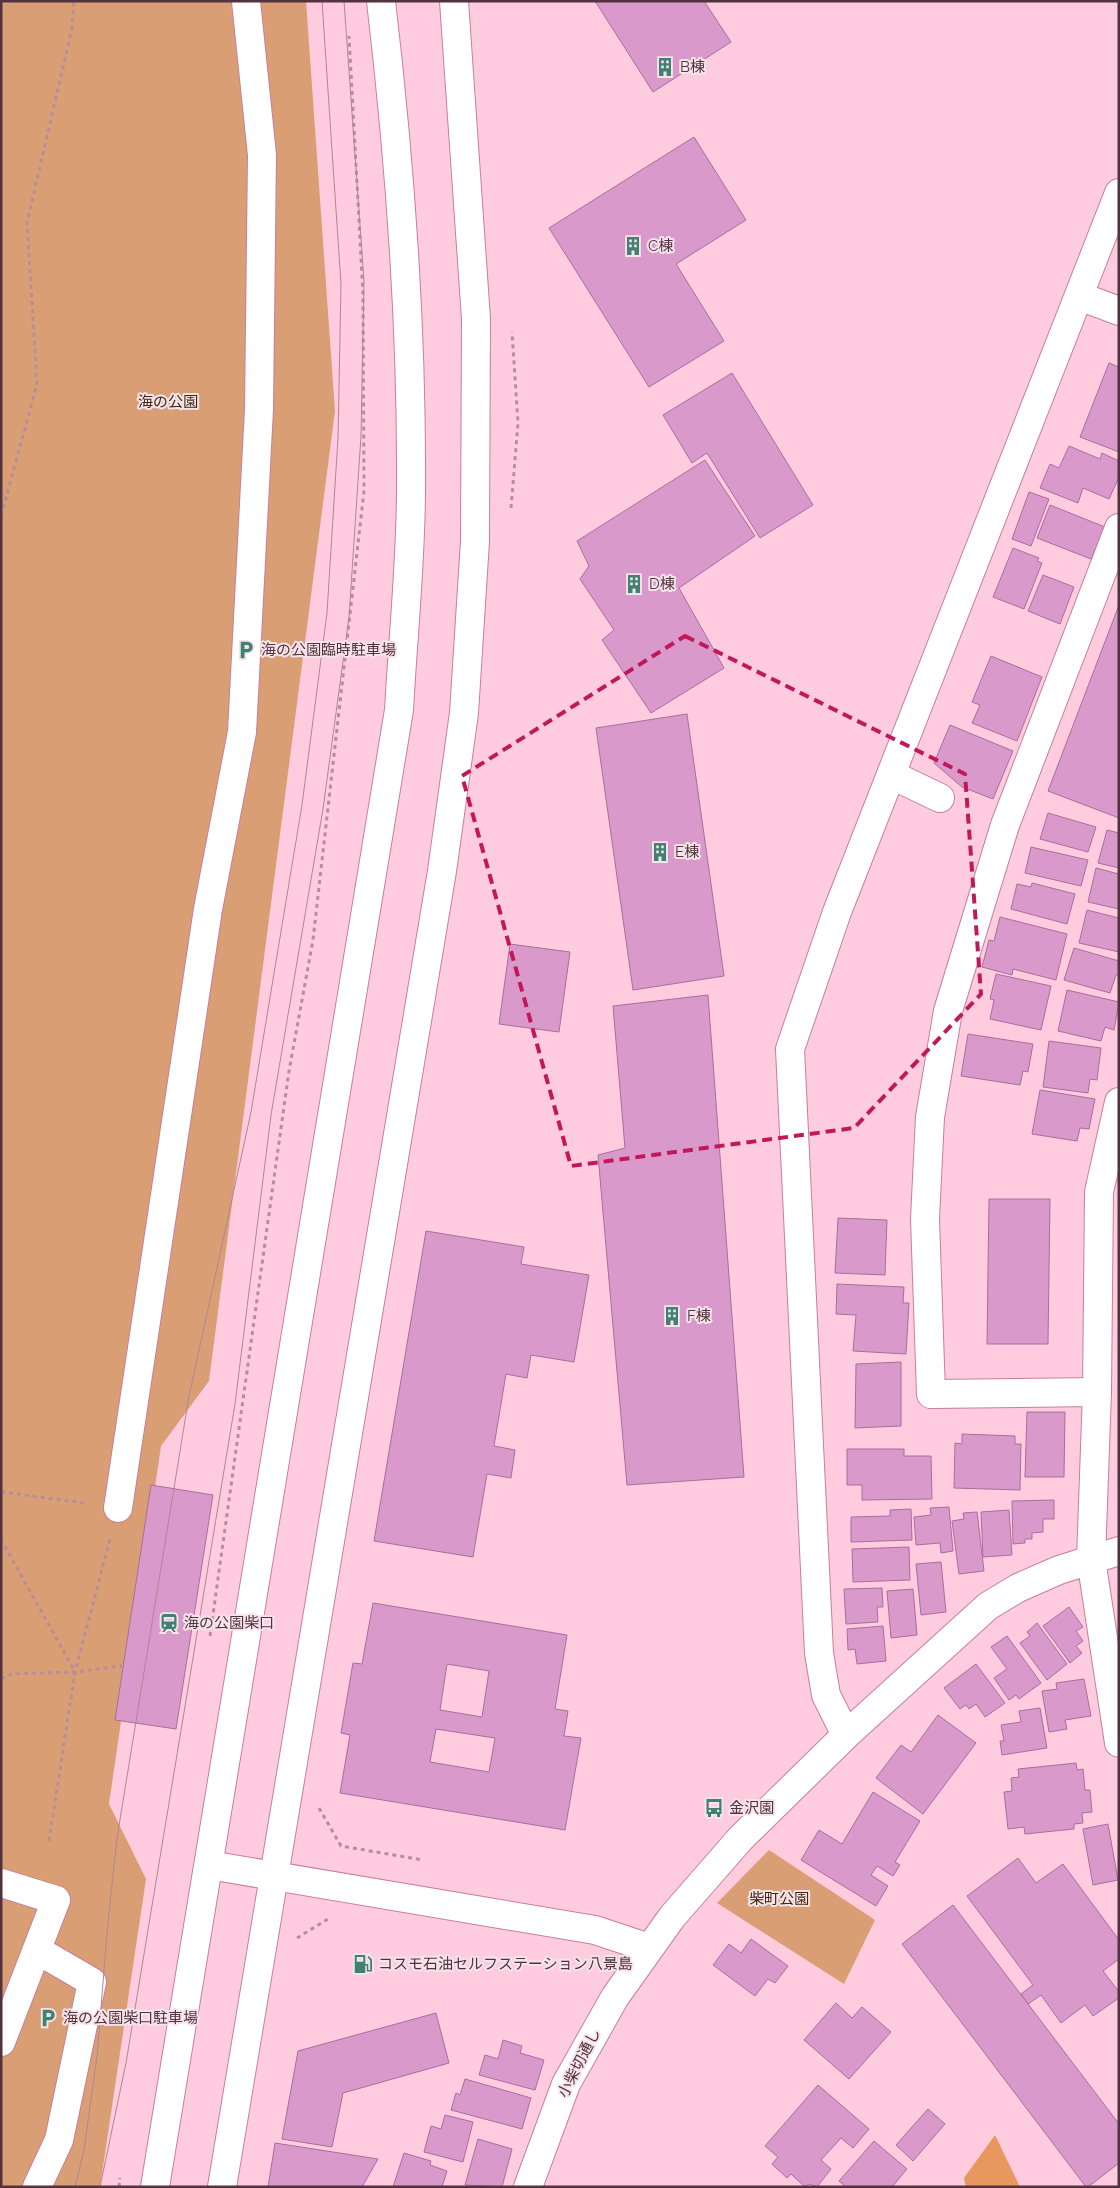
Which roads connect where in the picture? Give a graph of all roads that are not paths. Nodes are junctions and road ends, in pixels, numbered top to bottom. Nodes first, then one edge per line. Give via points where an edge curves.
1 (246, 1) edge
2 (381, 1) edge
3 (454, 1) edge
4 (1119, 193) edge
5 (1079, 296) junction
6 (1119, 312) edge
7 (1119, 528) edge
8 (892, 775) junction
9 (940, 798) dead end
10 (1119, 1102) edge
11 (1097, 1392) junction
12 (118, 1508) road end
13 (1119, 1551) edge
14 (1091, 1559) junction
15 (846, 1735) junction
16 (1119, 1743) edge
17 (209, 1865) junction
18 (275, 1875) junction
19 (1, 1883) edge
20 (649, 1948) junction
21 (37, 1950) junction
22 (1, 2042) edge
23 (37, 2187) edge
24 (155, 2187) edge
25 (222, 2187) edge
26 (528, 2187) edge

1 - 12 street via 262,154 259,409 242,732 208,909
2 - 17 street via 408,312 411,489 399,710
3 - 18 street via 476,319 475,541 464,713 442,871
4 - 5 street
5 - 6 street
5 - 8 street
7 - 11 street via 1005,825 948,1011 930,1117 925,1219 931,1394
8 - 9 street
8 - 15 street via 837,912 790,1049 819,1653 826,1695
10 - 11 street via 1099,1192
11 - 14 street
13 - 14 street, 小柴切通し
14 - 15 street, 小柴切通し via 1018,1588 988,1606
14 - 16 street
15 - 20 street, 小柴切通し via 734,1846
17 - 18 street
17 - 24 street
18 - 20 street via 595,1930
18 - 25 street
19 - 21 street via 56,1900
20 - 26 street, 小柴切通し via 615,1996 566,2084
21 - 22 street
21 - 23 street via 92,1982 59,2140

